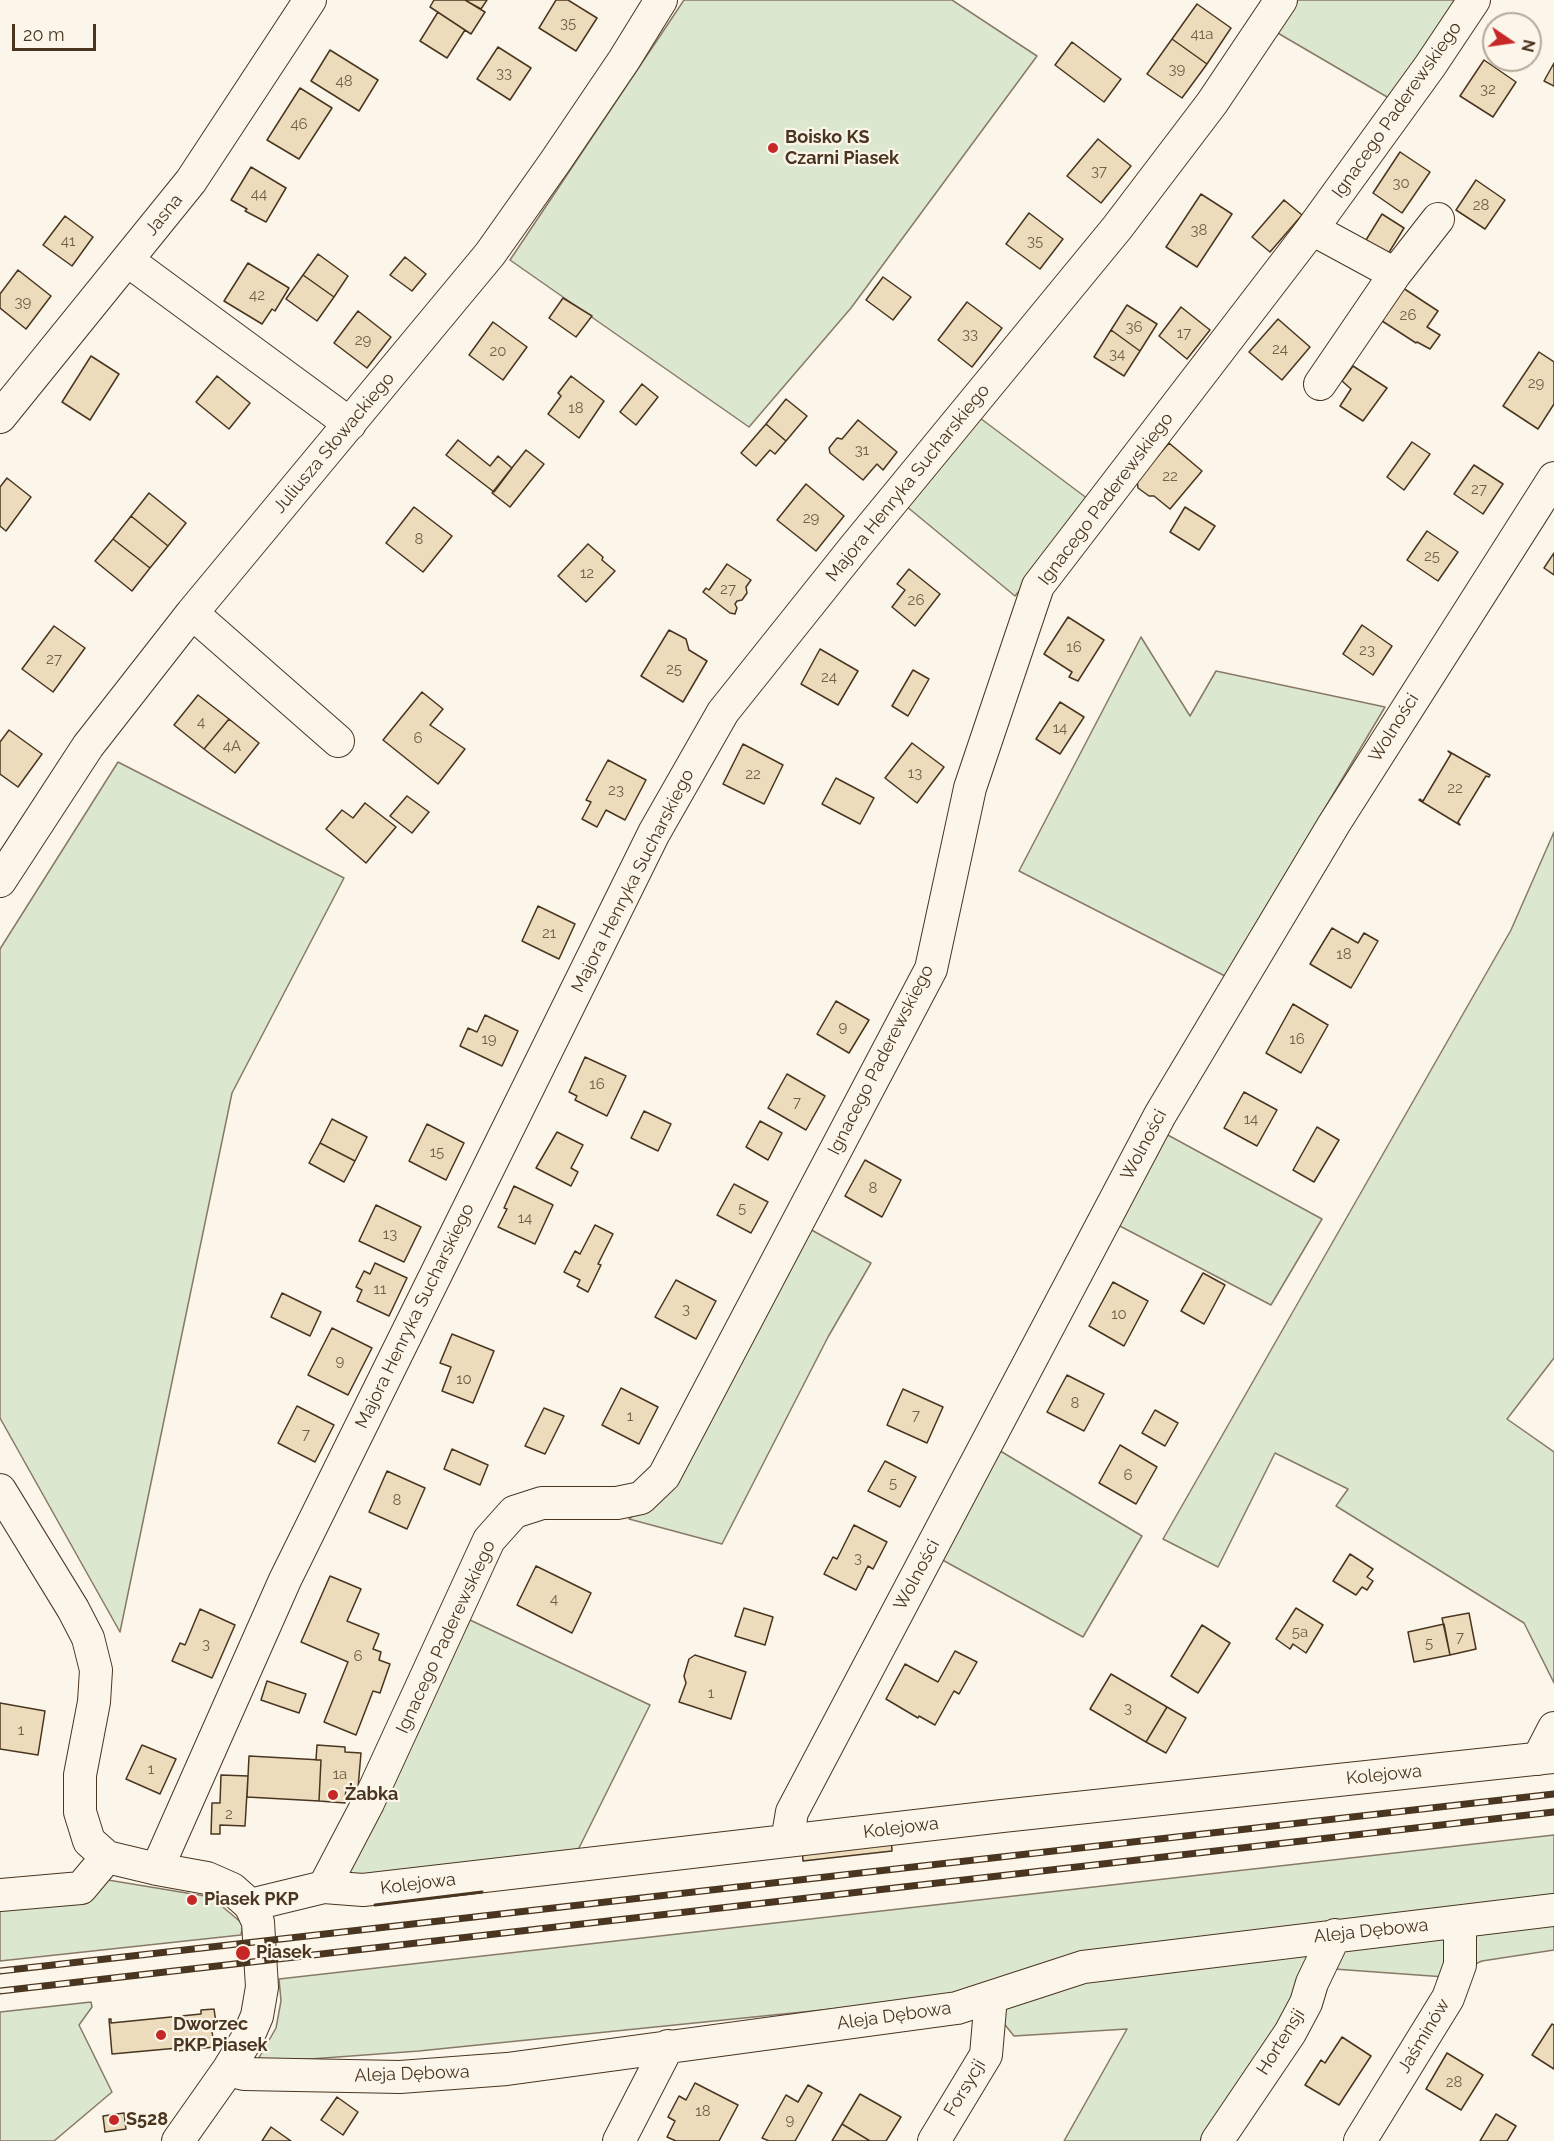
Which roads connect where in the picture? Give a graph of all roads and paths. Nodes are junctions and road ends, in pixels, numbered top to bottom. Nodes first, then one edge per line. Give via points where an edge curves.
1 (310, 0) edge
2 (661, 0) edge
3 (1281, 0) edge
4 (1474, 0) edge
5 (1438, 219) dead end
6 (1312, 229) junction
7 (128, 260) junction
8 (1395, 274) junction
9 (1320, 384) dead end
10 (0, 417) edge
11 (350, 424) junction
12 (1554, 477) edge
13 (192, 613) junction
14 (338, 741) dead end
15 (0, 881) edge
16 (0, 1490) edge
17 (1554, 1728) edge
18 (1546, 1758) edge
19 (787, 1841) junction
20 (107, 1857) junction
21 (157, 1869) junction
22 (324, 1887) junction
23 (0, 1895) edge
24 (250, 1905) junction
25 (1554, 1910) edge
26 (1460, 1922) junction
27 (1335, 1935) junction
28 (1283, 1941) junction
29 (1312, 1983) junction
30 (991, 1997) junction
31 (668, 2046) junction
32 (228, 2070) junction
33 (178, 2141) edge
34 (619, 2141) edge
35 (934, 2141) edge
36 (1217, 2141) edge
37 (1360, 2141) edge

1 - 7 street, Jasna via 191,181
2 - 11 street, Juliusza Słowackiego via 562,153 490,254
3 - 21 street, Majora Henryka Sucharskiego via 1212,103 1117,228 723,712 654,833 295,1559
4 - 6 street, Ignacego Paderewskiego
5 - 8 street
6 - 8 street
6 - 22 street, Ignacego Paderewskiego via 1038,586 970,788 931,969 664,1476 641,1498 616,1503 542,1503 514,1512 489,1540 368,1803
7 - 10 street, Jasna
7 - 11 street
8 - 9 street
11 - 13 street, Juliusza Słowackiego
12 - 19 street, Wolności via 1334,824 1160,1115 792,1812
13 - 14 street
13 - 15 street, Juliusza Słowackiego via 88,746
16 - 20 street via 88,1638 96,1670 80,1775 80,1812 89,1841
17 - 18 street
18 - 19 street, Kolejowa
19 - 22 street, Kolejowa via 363,1890
20 - 21 street
20 - 23 street via 81,1888
21 - 24 street via 207,1878 232,1889
22 - 24 street, Kolejowa
24 - 32 street via 258,1922 262,1987 257,2016
25 - 26 street, Aleja Dębowa
26 - 27 street, Aleja Dębowa
26 - 37 street, Jaśminów via 1460,1965 1448,1998
27 - 28 street, Aleja Dębowa
27 - 29 street, Hortensji
28 - 29 street
28 - 30 street, Aleja Dębowa via 1083,1967
29 - 36 street, Hortensji via 1290,2032
30 - 31 street, Aleja Dębowa via 957,2008
30 - 35 street, Forsycji via 986,2055
31 - 32 street, Aleja Dębowa via 507,2069 400,2077 244,2074
31 - 34 street
32 - 33 street

